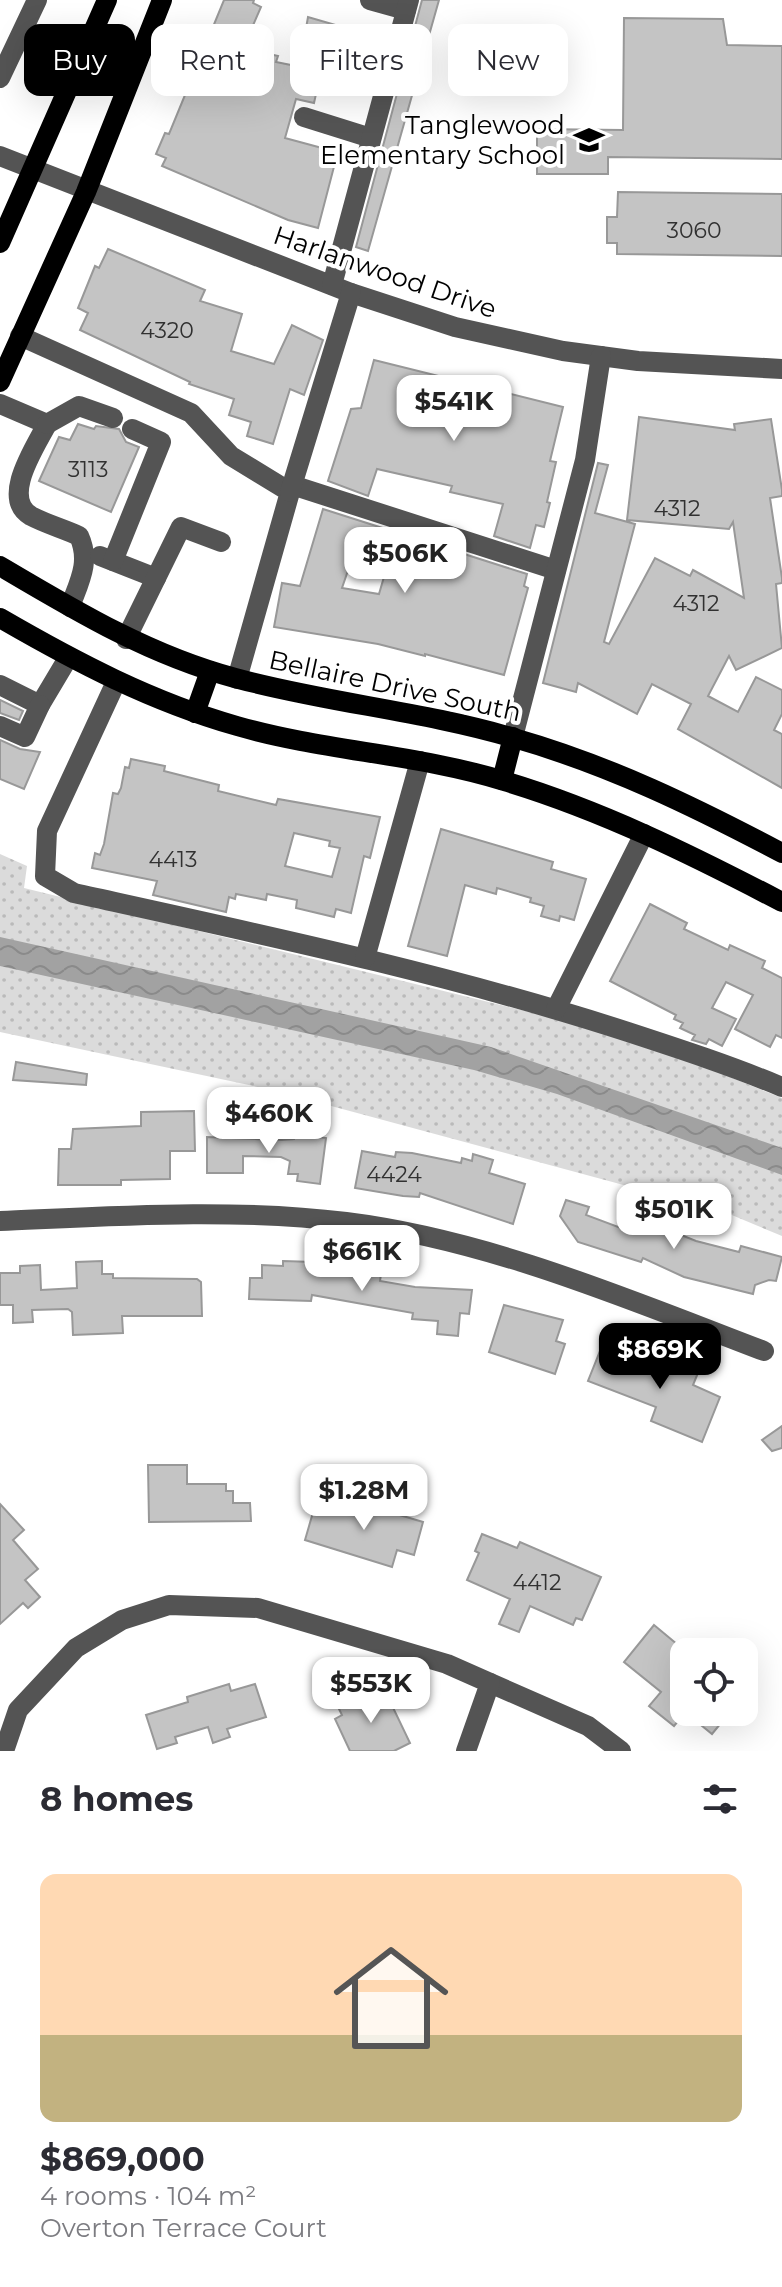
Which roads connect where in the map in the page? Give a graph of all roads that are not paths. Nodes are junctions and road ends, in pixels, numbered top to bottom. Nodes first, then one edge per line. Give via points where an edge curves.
1 (37, 0) edge
2 (107, 0) edge
3 (162, 0) edge
4 (370, 0) edge
5 (407, 5) edge
6 (0, 78) edge
7 (304, 117) dead end
8 (371, 138) junction
9 (0, 156) edge
10 (32, 170) junction
11 (86, 192) junction
12 (0, 243) edge
13 (332, 285) junction
14 (351, 293) junction
15 (20, 336) junction
16 (601, 356) junction
17 (782, 369) edge
18 (0, 382) edge
19 (0, 404) edge
20 (113, 418) dead end
21 (47, 424) junction
22 (132, 429) dead end
23 (291, 488) junction
24 (221, 542) dead end
25 (85, 550) junction
26 (113, 561) junction
27 (0, 566) edge
28 (556, 570) junction
29 (156, 578) junction
30 (70, 607) junction
31 (0, 618) edge
32 (126, 639) junction
33 (68, 658) junction
34 (210, 671) junction
35 (237, 679) junction
36 (116, 682) junction
37 (0, 685) edge
38 (40, 705) junction
39 (195, 713) junction
40 (0, 726) edge
41 (513, 737) junction
42 (420, 761) junction
43 (502, 780) junction
44 (644, 834) junction
45 (782, 853) edge
46 (782, 902) edge
47 (365, 958) junction
48 (556, 1009) junction
49 (782, 1087) edge
50 (0, 1221) edge
51 (764, 1351) dead end
52 (490, 1683) junction
53 (4, 1751) edge
54 (466, 1751) edge
55 (621, 1751) edge

1 - 6 street
2 - 10 main road
3 - 11 main road
4 - 5 street
5 - 8 street
7 - 8 street
8 - 13 street
9 - 10 street, Harlanwood Drive
10 - 11 street, Harlanwood Drive
10 - 12 main road
11 - 13 street, Harlanwood Drive
11 - 15 main road
13 - 14 street, Harlanwood Drive
14 - 16 street, Harlanwood Drive via 485,335
14 - 23 street
15 - 18 main road
15 - 23 street via 191,413 231,456
16 - 17 street, Harlanwood Drive
16 - 28 street via 585,460
19 - 21 street
20 - 21 street via 79,406
21 - 25 street via 19,481 19,501 28,514 79,536
22 - 26 street via 161,442
23 - 28 street
23 - 35 street
24 - 29 street via 181,527
25 - 26 street
25 - 30 street via 86,565
26 - 29 street
27 - 30 main road, Bellaire Drive South
28 - 41 street
29 - 32 street
30 - 32 main road, Bellaire Drive South
31 - 33 main road
32 - 34 main road, Bellaire Drive South
33 - 36 main road
33 - 38 street
34 - 35 main road, Bellaire Drive South
34 - 39 main road
35 - 41 main road, Bellaire Drive South
36 - 39 main road
36 - 47 street via 47,831 45,876 74,893
37 - 38 street
38 - 40 street via 25,737
39 - 42 main road via 280,736
41 - 43 main road
41 - 45 main road, Bellaire Drive South via 645,783
42 - 43 main road
42 - 47 street
43 - 44 main road
44 - 46 main road
44 - 48 street
47 - 48 street
48 - 49 street
50 - 51 street via 287,1216 380,1227 538,1270
52 - 53 street via 447,1664 258,1608 169,1605 122,1620 76,1648 18,1710
52 - 54 street
52 - 55 street via 588,1726

